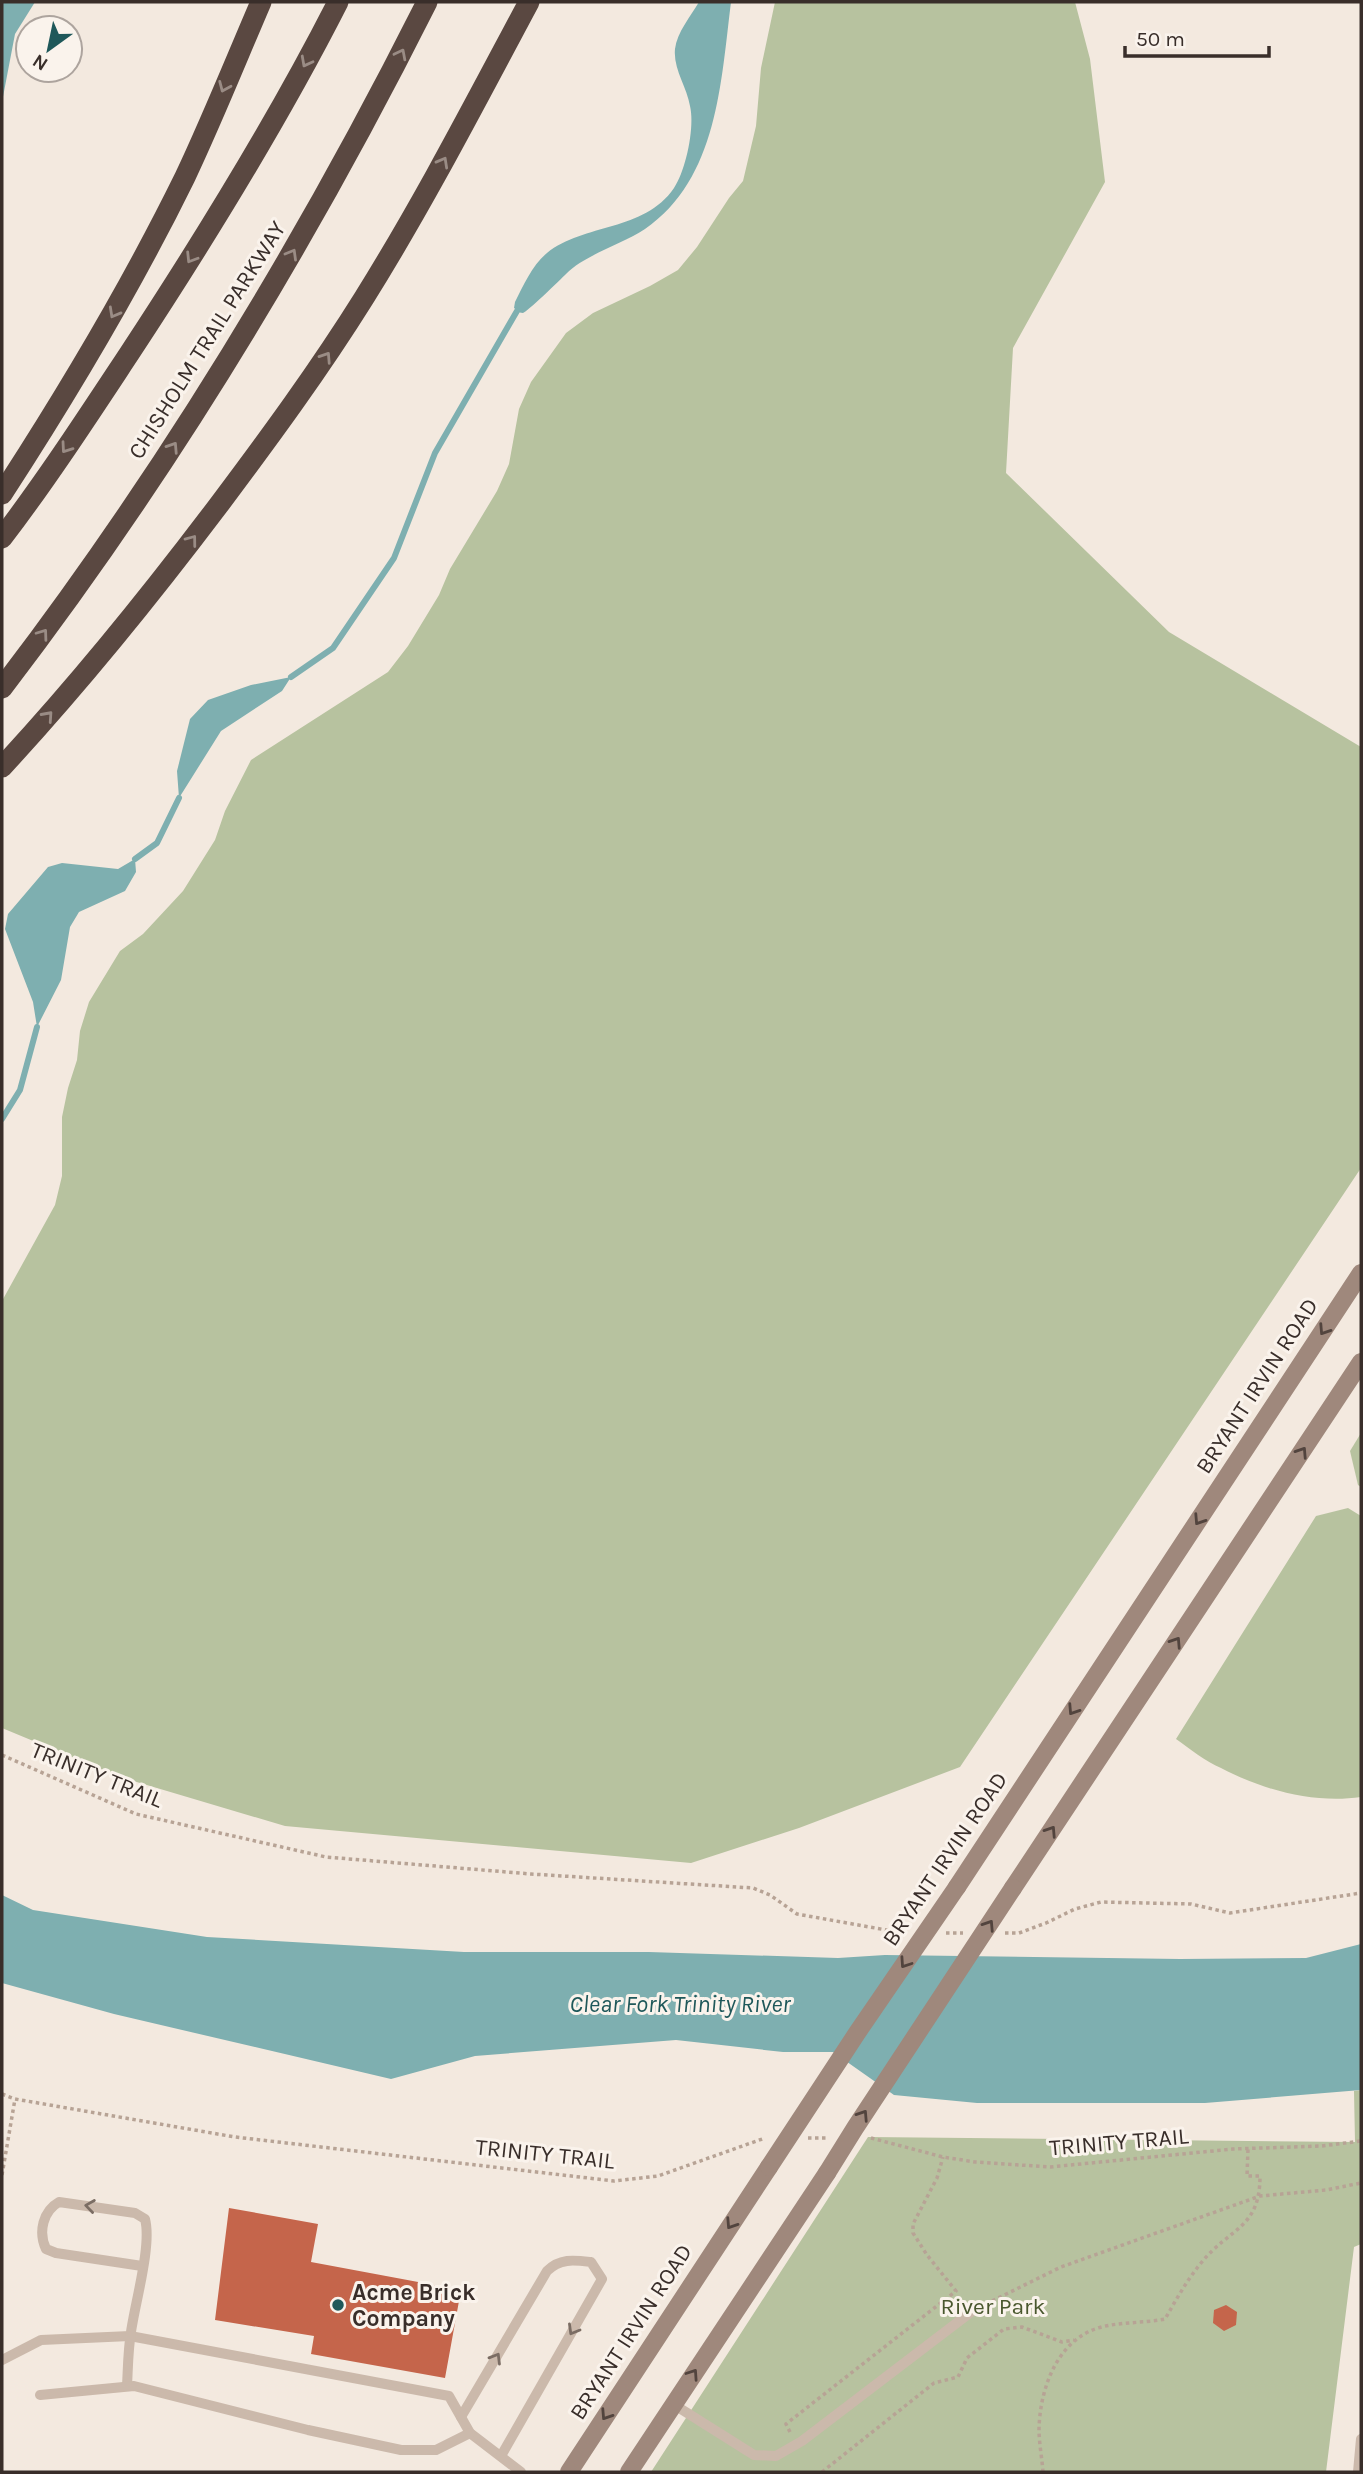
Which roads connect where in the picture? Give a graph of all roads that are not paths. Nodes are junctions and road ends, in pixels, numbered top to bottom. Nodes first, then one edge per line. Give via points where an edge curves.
1 (261, 2) edge
2 (338, 2) edge
3 (427, 2) edge
4 (529, 2) edge
5 (2, 494) edge
6 (2, 538) edge
7 (2, 688) edge
8 (2, 767) edge
9 (1361, 1273) edge
10 (1361, 1362) edge
11 (142, 2266) junction
12 (975, 2309) road end
13 (130, 2336) junction
14 (2, 2360) edge
15 (127, 2386) junction
16 (40, 2395) dead end
17 (673, 2404) junction
18 (461, 2417) junction
19 (470, 2433) junction
20 (1361, 2439) edge
21 (500, 2456) junction
22 (521, 2472) edge
23 (569, 2472) edge
24 (629, 2472) edge
25 (1358, 2472) edge

1 -> 5 highway via 196,153 131,280 88,360
2 -> 6 highway via 258,148 171,290
7 -> 3 highway, CHISHOLM TRAIL PARKWAY via 123,523 217,379 349,154
8 -> 4 highway via 149,596 292,408 389,258
9 -> 23 main road, BRYANT IRVIN ROAD, bridge
17 -> 10 main road, bridge
11 -> 11 lane via 148,2229 145,2219 135,2213 60,2202 50,2208 41,2239 46,2249
11 - 13 lane
12 - 17 lane via 776,2456 754,2455
13 - 14 lane via 41,2340
13 - 15 lane
13 - 18 lane via 449,2396
15 - 16 lane
15 - 19 lane via 401,2450 436,2450
17 - 24 main road
18 - 19 lane
18 -> 21 lane via 547,2271 555,2263 592,2262 603,2279
19 - 21 lane
20 - 25 lane
21 - 22 lane

